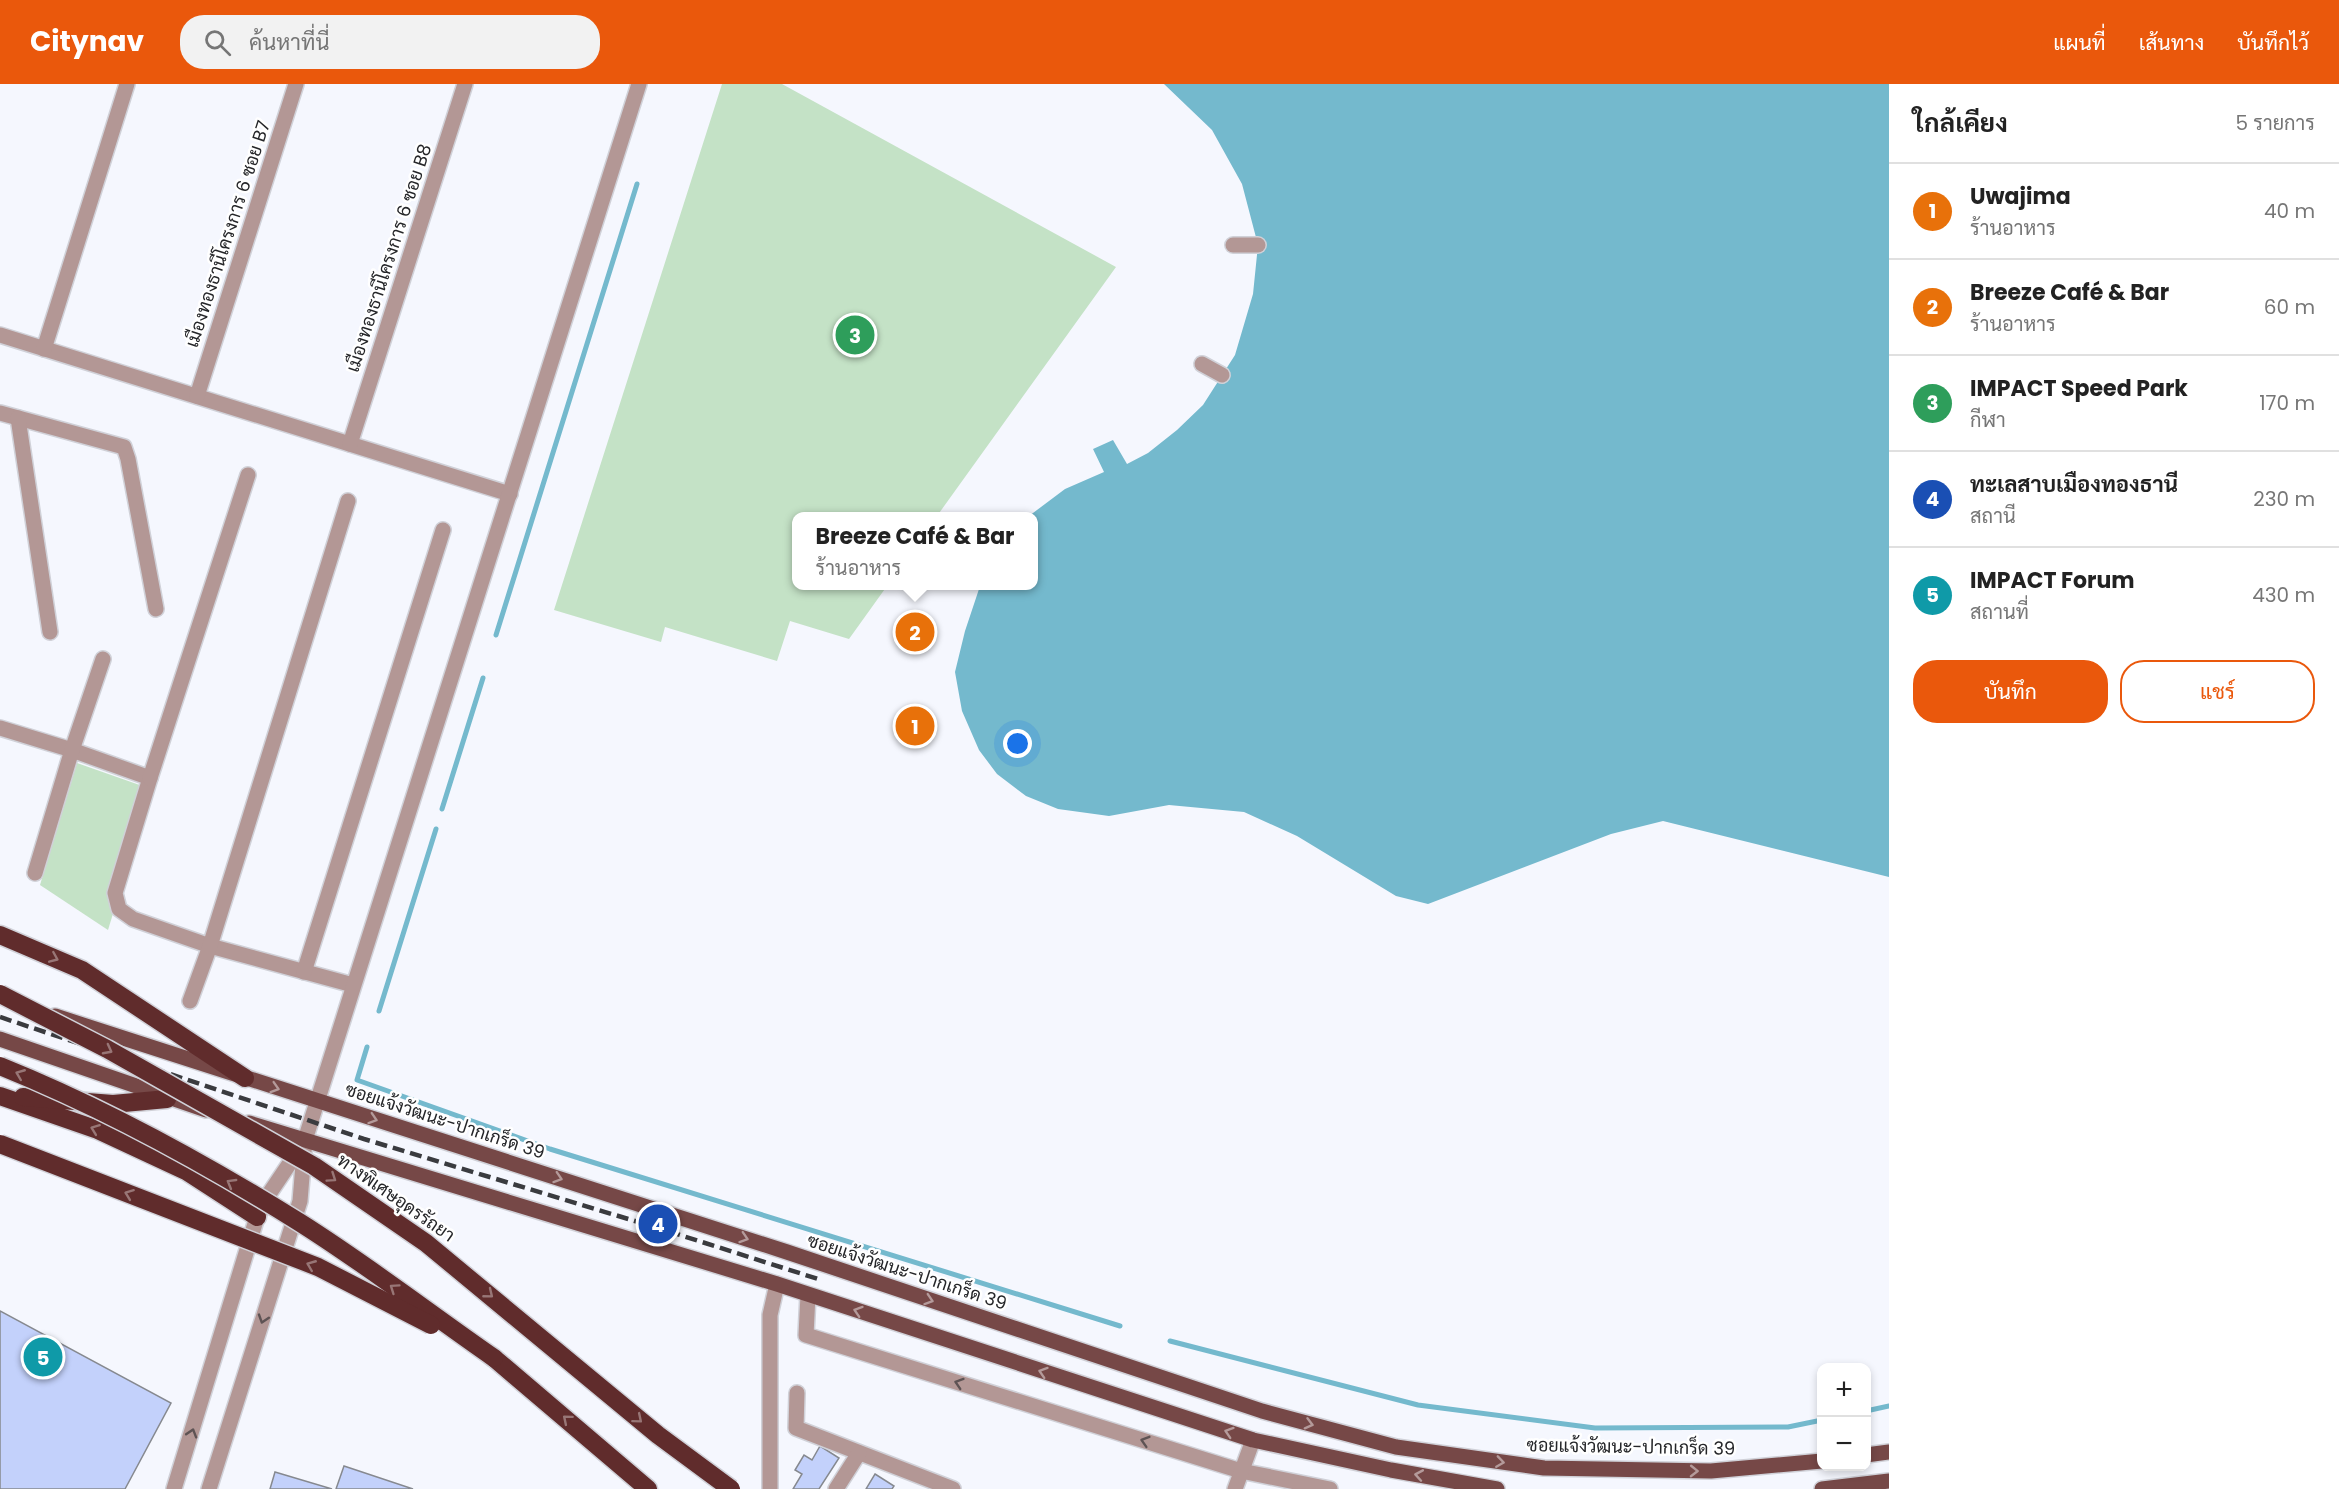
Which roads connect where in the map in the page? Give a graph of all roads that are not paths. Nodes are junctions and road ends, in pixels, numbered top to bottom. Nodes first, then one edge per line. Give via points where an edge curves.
1 (127, 84) edge
2 (296, 84) edge
3 (465, 84) edge
4 (639, 84) edge
5 (1233, 245) dead end
6 (1258, 245) dead end
7 (0, 335) edge
8 (44, 349) junction
9 (1202, 364) dead end
10 (1222, 375) dead end
11 (197, 396) junction
12 (0, 413) edge
13 (18, 418) junction
14 (350, 444) junction
15 (248, 475) dead end
16 (510, 494) junction
17 (348, 501) dead end
18 (443, 530) dead end
19 (156, 609) dead end
20 (50, 633) dead end
21 (103, 659) dead end
22 (0, 728) edge
23 (72, 750) junction
24 (150, 778) junction
25 (35, 873) dead end
26 (0, 935) edge
27 (210, 946) junction
28 (304, 972) junction
29 (353, 985) junction
30 (0, 996) edge
31 (190, 1001) dead end
32 (0, 1039) edge
33 (0, 1066) edge
34 (245, 1078) junction
35 (0, 1096) edge
36 (167, 1099) junction
37 (317, 1101) junction
38 (305, 1140) junction
39 (0, 1144) edge
40 (257, 1217) junction
41 (777, 1284) junction
42 (808, 1295) junction
43 (494, 1358) junction
44 (797, 1393) dead end
45 (1253, 1440) junction
46 (1889, 1452) edge
47 (859, 1453) junction
48 (1871, 1454) edge
49 (1817, 1461) edge
50 (1241, 1471) junction
51 (1889, 1482) edge
52 (947, 1488) edge
53 (174, 1489) edge
54 (209, 1489) edge
55 (648, 1489) edge
56 (731, 1489) edge
57 (770, 1489) edge
58 (836, 1489) edge
59 (1235, 1489) edge
60 (1330, 1489) edge
61 (1497, 1489) edge
62 (1822, 1489) edge

1 - 8 street
2 - 11 street, เมืองทองธานีโครงการ 6 ซอย B7
3 - 14 street, เมืองทองธานีโครงการ 6 ซอย B8
4 - 16 street
5 - 6 street
7 - 8 street
8 - 11 street
9 - 10 street
11 - 14 street
12 - 13 street
13 - 19 street via 124,447
13 - 20 street
14 - 16 street
15 - 24 street
16 - 29 street
17 - 27 street
18 - 28 street
21 - 23 street
22 - 23 street
23 - 24 street
23 - 25 street
24 - 27 street via 115,893 119,909 133,919
26 -> 34 highway via 82,970
27 - 28 street
27 - 31 street
28 - 29 street
29 - 37 street
30 - 34 main road, ซอยแจ้งวัฒนะ-ปากเกร็ด 39
30 -> 56 highway, ทางพิเศษอุดรรัถยา, bridge via 107,1049 314,1166 426,1243 658,1435
32 - 36 main road
43 -> 33 highway, bridge via 300,1223 185,1156 47,1085
34 -> 37 main road, ซอยแจ้งวัฒนะ-ปากเกร็ด 39
35 - 36 highway via 114,1104
40 -> 35 highway via 186,1171 99,1130
36 - 38 main road
37 - 38 street
37 -> 49 main road, ซอยแจ้งวัฒนะ-ปากเกร็ด 39 via 787,1252 1262,1411 1396,1447 1544,1468 1711,1471
38 - 40 street
38 - 41 main road
38 -> 54 street via 300,1201
43 -> 39 highway, bridge via 318,1267
53 -> 40 street
41 - 42 main road
41 - 57 street via 770,1315
45 -> 42 main road
50 -> 42 street via 806,1335
55 -> 43 highway
44 - 47 street via 795,1428
45 - 50 street
61 -> 45 main road
46 - 48 main road
47 - 52 street
47 - 58 street
50 - 59 street
50 - 60 street
51 - 62 main road

